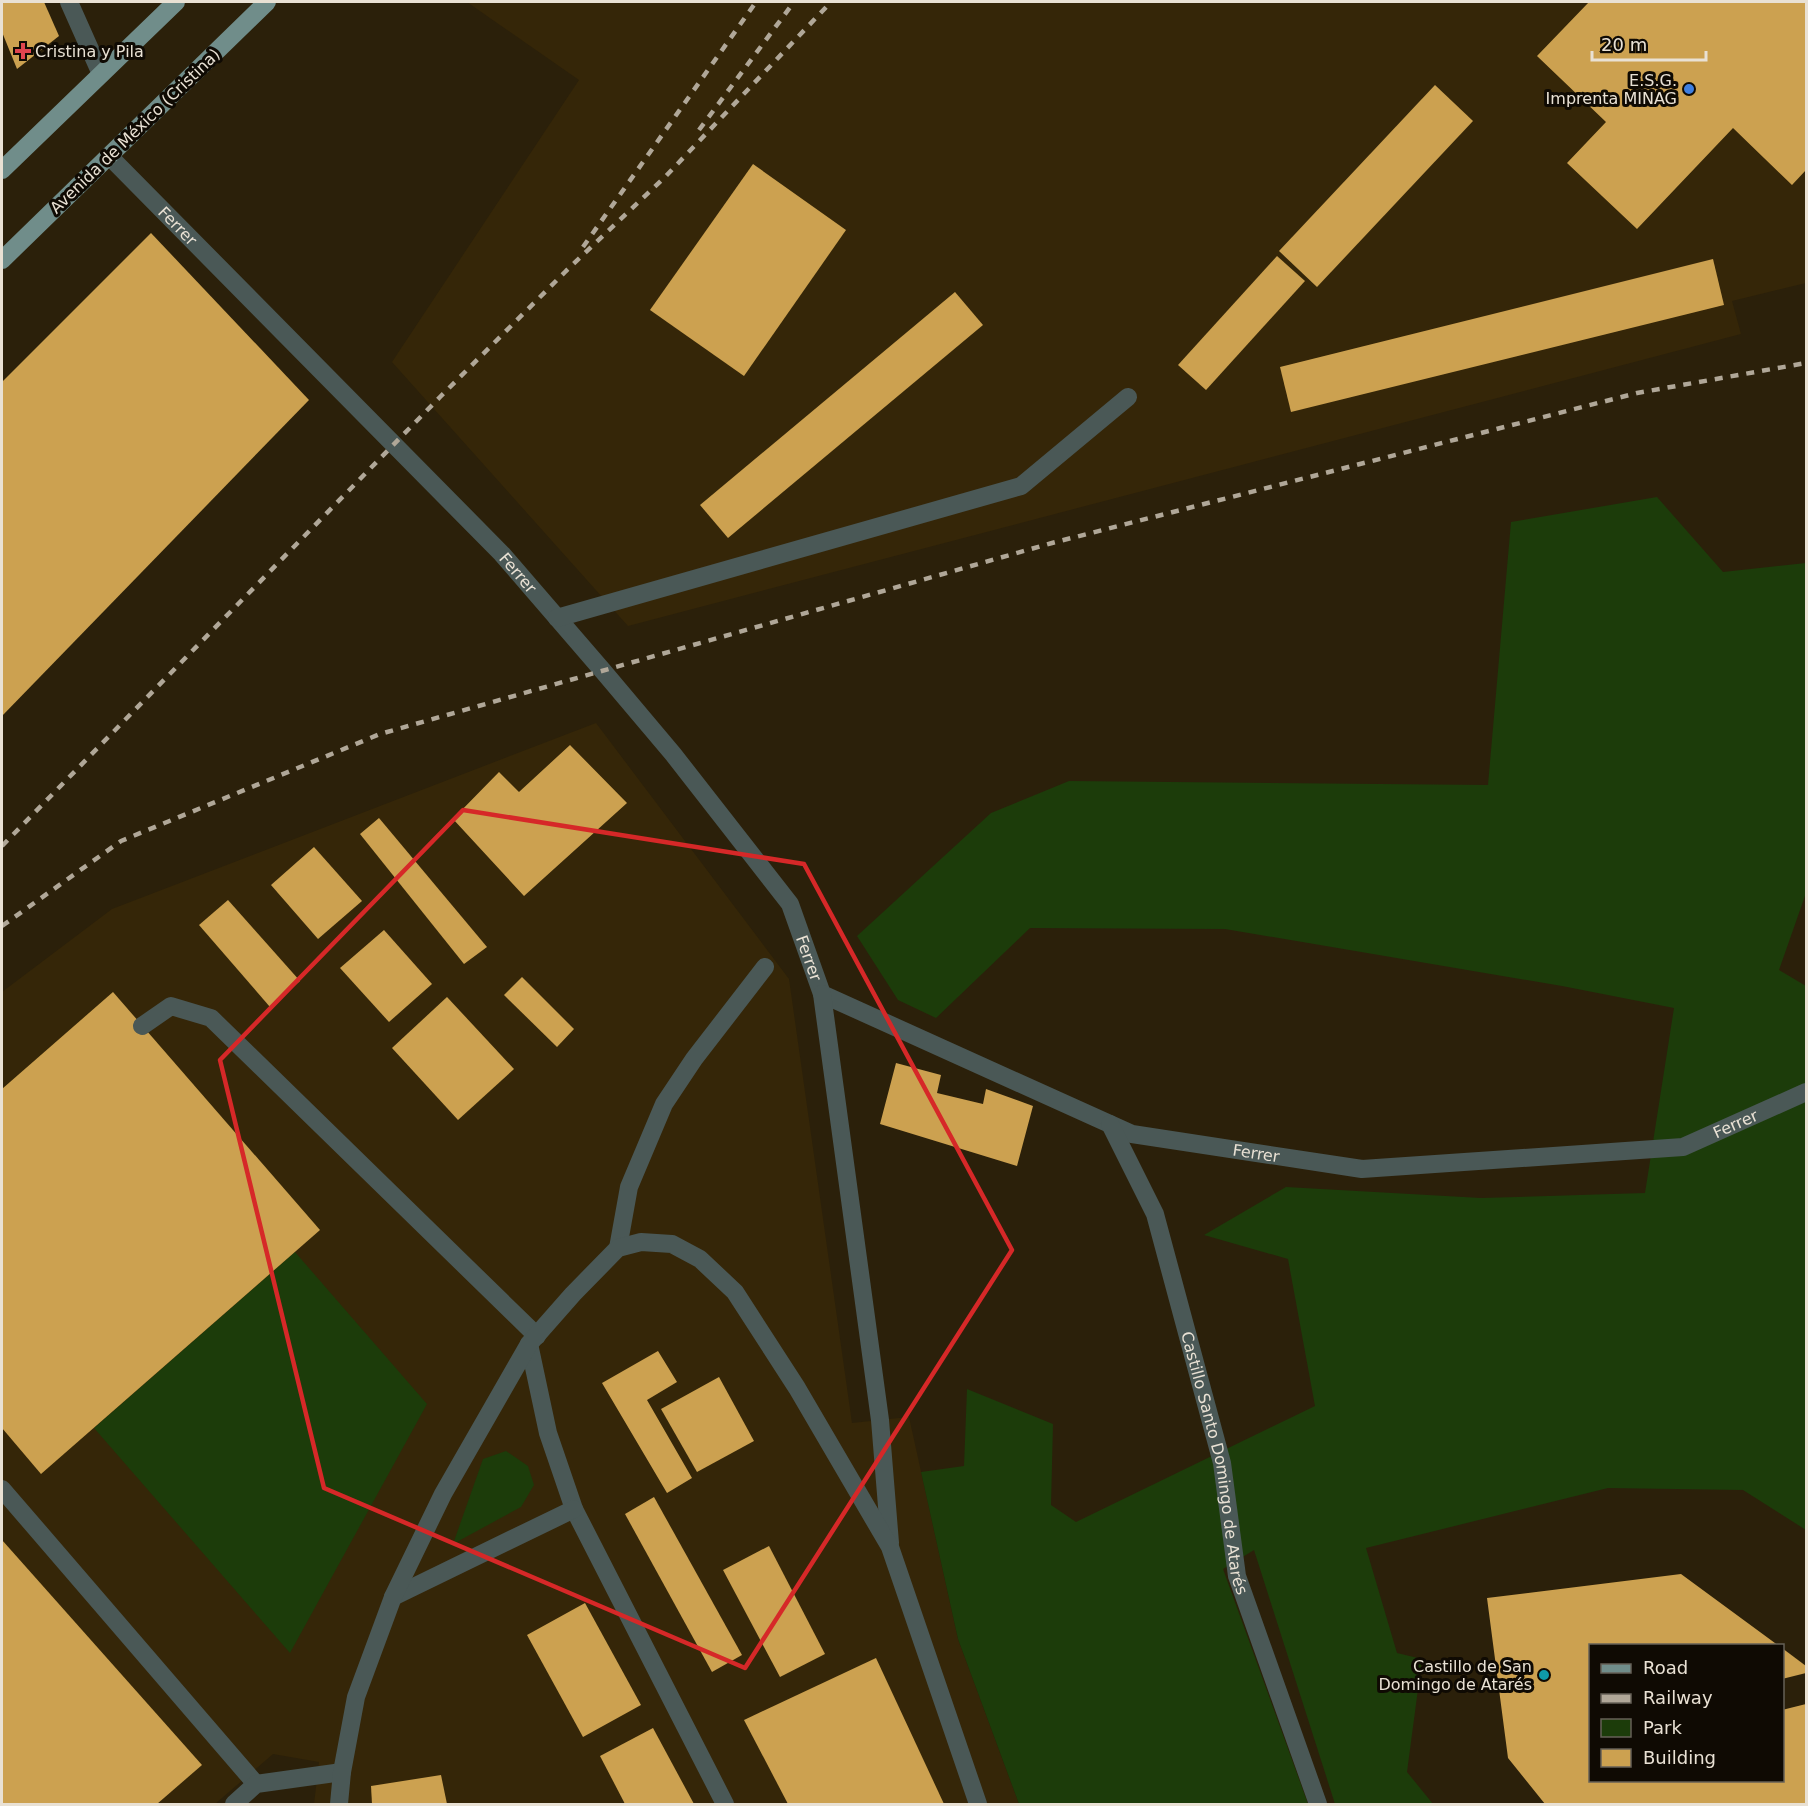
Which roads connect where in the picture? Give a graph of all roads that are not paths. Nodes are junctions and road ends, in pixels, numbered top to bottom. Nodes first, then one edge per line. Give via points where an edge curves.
1 (69, 2) edge
2 (176, 2) edge
3 (267, 2) edge
4 (101, 74) junction
5 (110, 156) junction
6 (2, 170) edge
7 (2, 260) edge
8 (1128, 397) dead end
9 (557, 618) junction
10 (765, 967) dead end
11 (822, 994) junction
12 (142, 1026) dead end
13 (1806, 1092) edge
14 (1110, 1124) junction
15 (618, 1248) junction
16 (533, 1340) junction
17 (2, 1489) edge
18 (574, 1509) junction
19 (890, 1547) junction
20 (393, 1597) junction
21 (342, 1772) junction
22 (256, 1784) junction
23 (234, 1804) edge
24 (339, 1804) edge
25 (725, 1804) edge
26 (978, 1804) edge
27 (1318, 1804) edge

1 - 4 street
2 - 4 main road
3 - 5 main road, Avenida de México (Cristina)
4 - 6 main road
5 - 7 main road, Avenida de México (Cristina)
5 - 9 street, Ferrer via 502,554
8 - 9 street via 1021,486
9 - 11 street, Ferrer via 673,754 790,904
10 - 15 street via 664,1104 630,1187
11 - 14 street, Ferrer
11 - 19 street via 880,1420
12 - 16 street via 171,1006 211,1018
13 - 14 street, Ferrer via 1683,1147 1362,1168 1132,1134
14 - 27 street, Castillo Santo Domingo de Atarés via 1155,1214 1222,1463 1237,1576
15 - 16 street
15 - 19 street via 641,1242 672,1244 700,1259 735,1292
16 - 18 street via 548,1433
16 - 20 street via 443,1494
17 - 22 street
18 - 20 street
18 - 25 street
19 - 26 street
20 - 21 street via 356,1697
21 - 22 street
21 - 24 street
22 - 23 street

